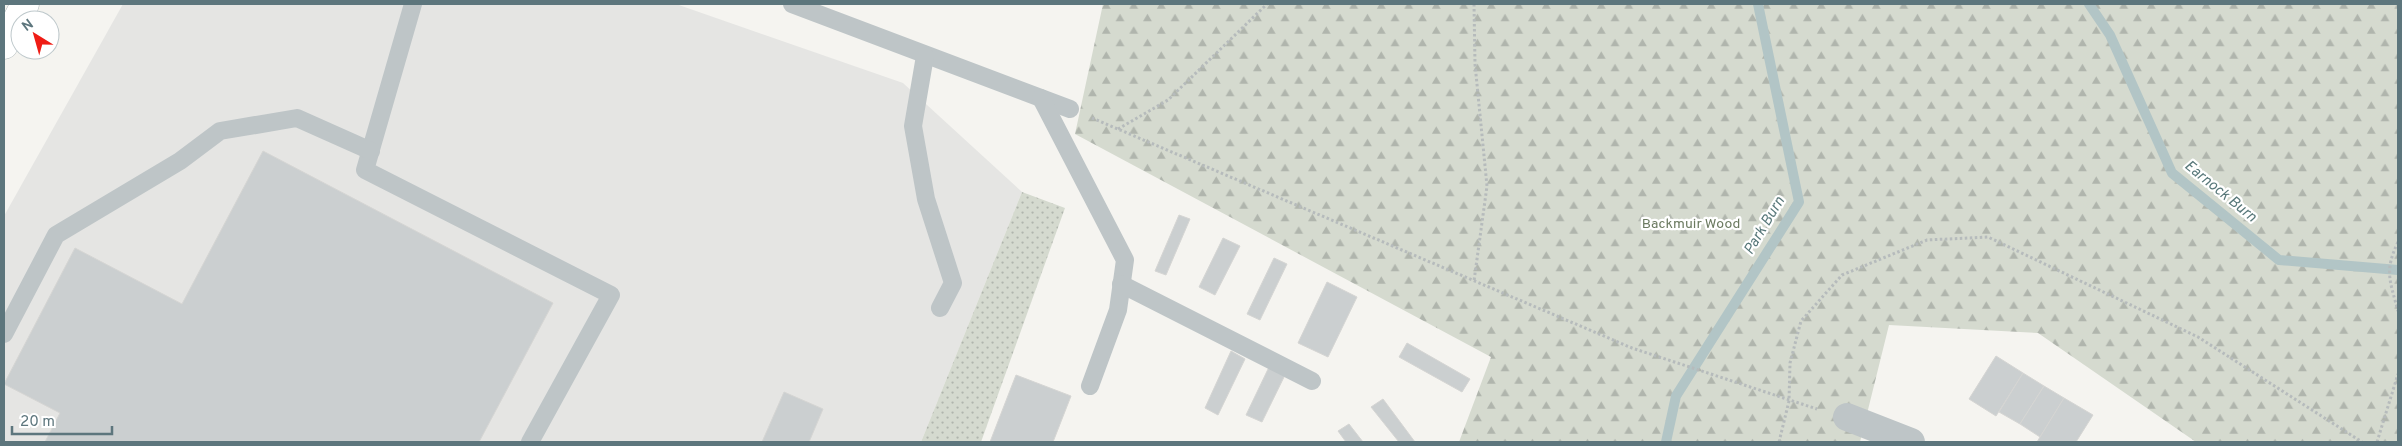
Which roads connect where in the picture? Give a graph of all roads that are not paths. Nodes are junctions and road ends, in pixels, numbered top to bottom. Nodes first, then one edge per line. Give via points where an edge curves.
1 (25, 4) edge
2 (413, 4) edge
3 (792, 4) edge
4 (4, 45) edge
5 (926, 56) junction
6 (1041, 98) junction
7 (1070, 108) road end
8 (371, 151) junction
9 (1121, 284) junction
10 (940, 308) dead end
11 (4, 334) edge
12 (1312, 381) dead end
13 (1090, 386) dead end
14 (1846, 417) road end
15 (530, 442) edge
16 (1911, 442) edge

1 - 4 main road
2 - 8 lane
3 - 5 lane
5 - 6 lane
5 - 10 lane via 913,126 926,199 953,284
6 - 7 lane
6 - 9 lane via 1124,260
8 - 11 lane via 296,118 220,131 180,161 56,235
8 - 15 lane via 365,170 611,295
9 - 12 lane
9 - 13 lane via 1118,310
14 - 16 street

